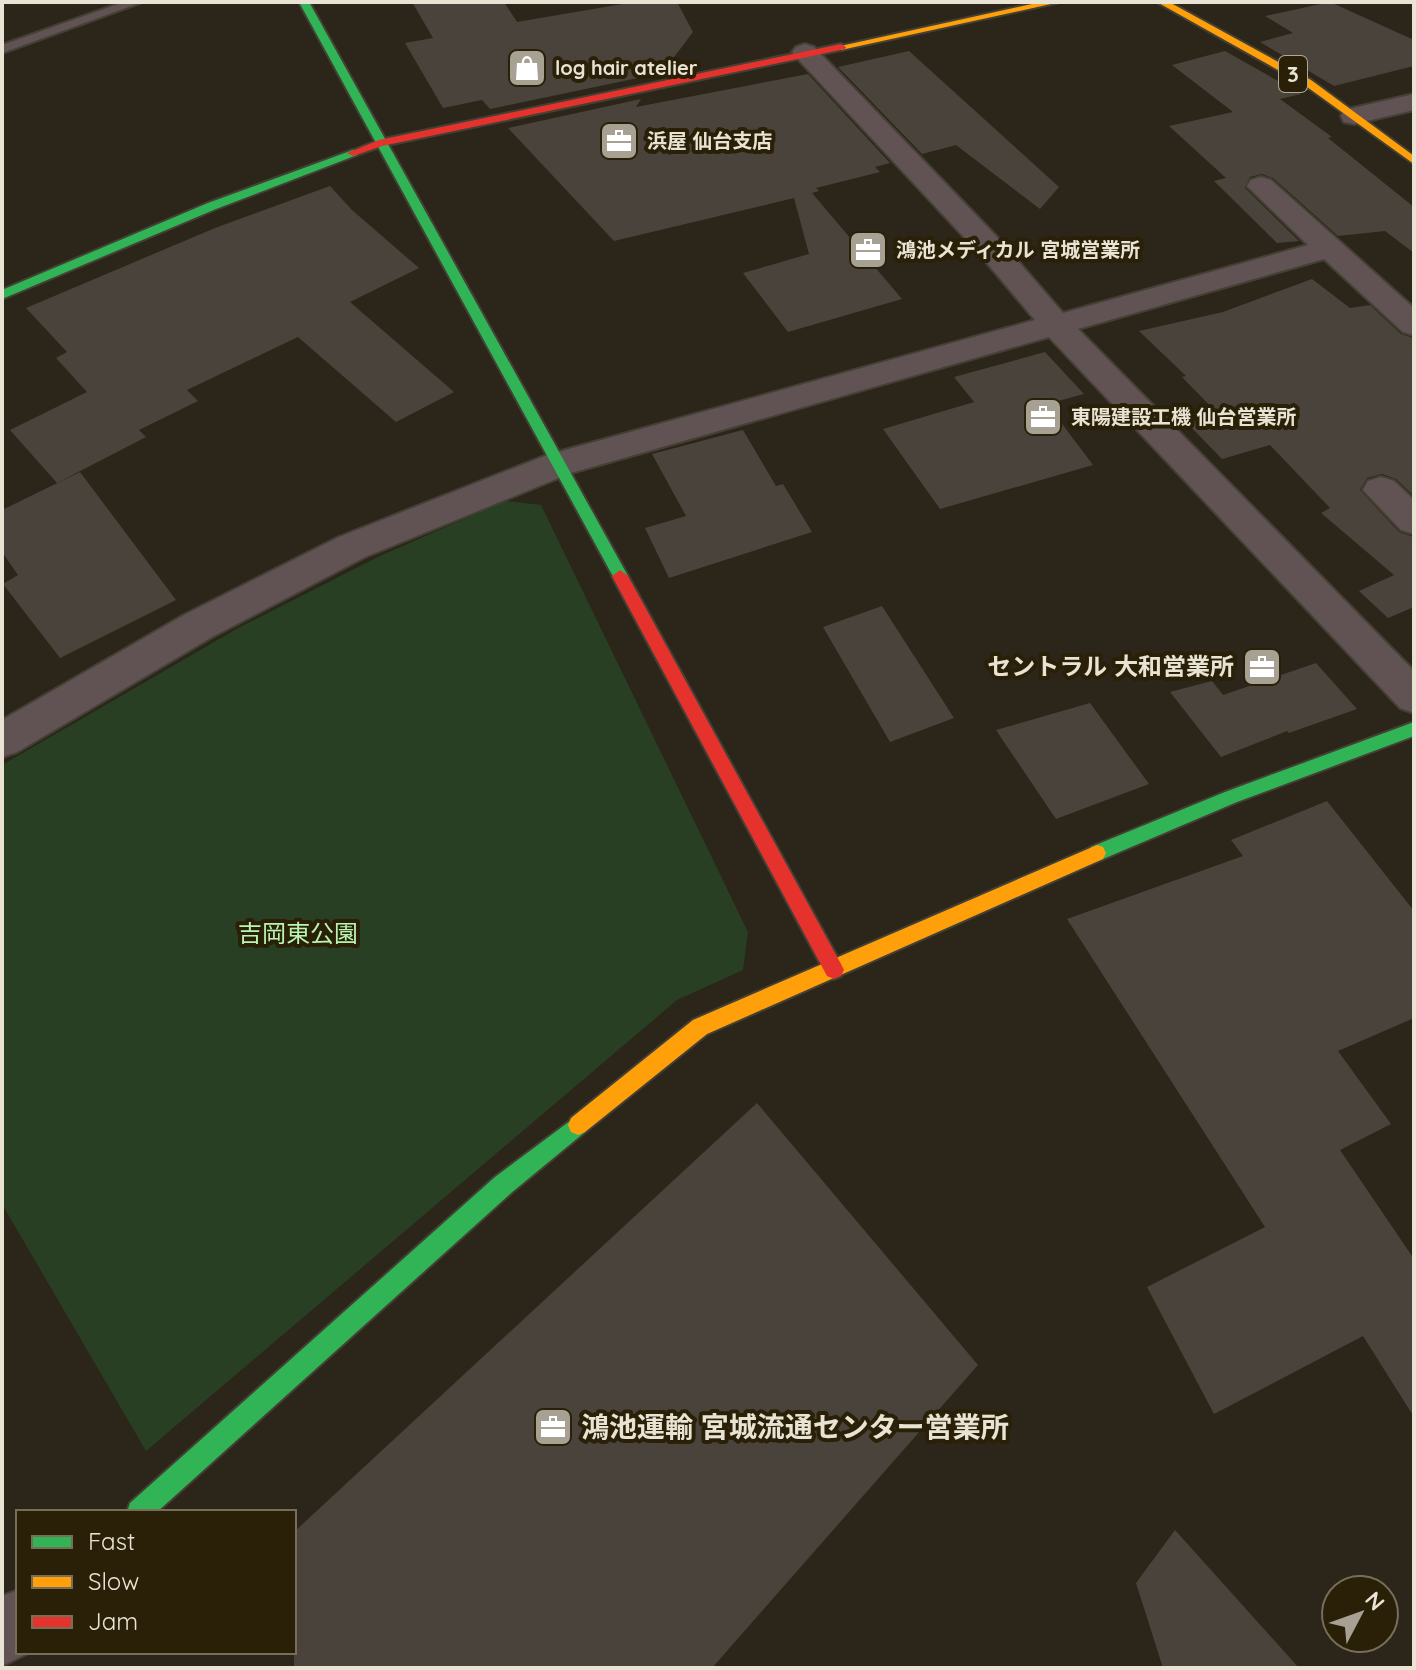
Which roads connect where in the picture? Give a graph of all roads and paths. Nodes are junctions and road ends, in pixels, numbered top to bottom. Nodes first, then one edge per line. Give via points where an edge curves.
1 (136, 2) edge
2 (304, 2) edge
3 (1055, 2) edge
4 (1162, 2) edge
5 (2, 49) edge
6 (805, 52) junction
7 (1414, 102) edge
8 (1354, 116) junction
9 (379, 143) junction
10 (1414, 161) edge
11 (1261, 186) dead end
12 (1330, 248) junction
13 (2, 295) edge
14 (1055, 324) junction
15 (1414, 325) edge
16 (559, 464) junction
17 (1381, 490) dead end
18 (1414, 521) edge
19 (1414, 697) edge
20 (1414, 729) edge
21 (2, 740) edge
22 (834, 970) junction
23 (141, 1510) edge

1 - 5 lane
2 - 9 street
3 - 6 street
4 - 8 street, 3 via 1307,82
6 - 9 street
6 - 14 street via 987,244
7 - 8 street
8 - 10 street, 3
9 - 13 street via 212,206
9 - 16 street
11 - 12 street
12 - 14 street
12 - 15 street
14 - 16 street
14 - 19 street
16 - 21 street via 352,547 198,626
16 - 22 street
17 - 18 street
20 - 22 street via 1231,797
22 - 23 street via 700,1027 605,1101 503,1185

